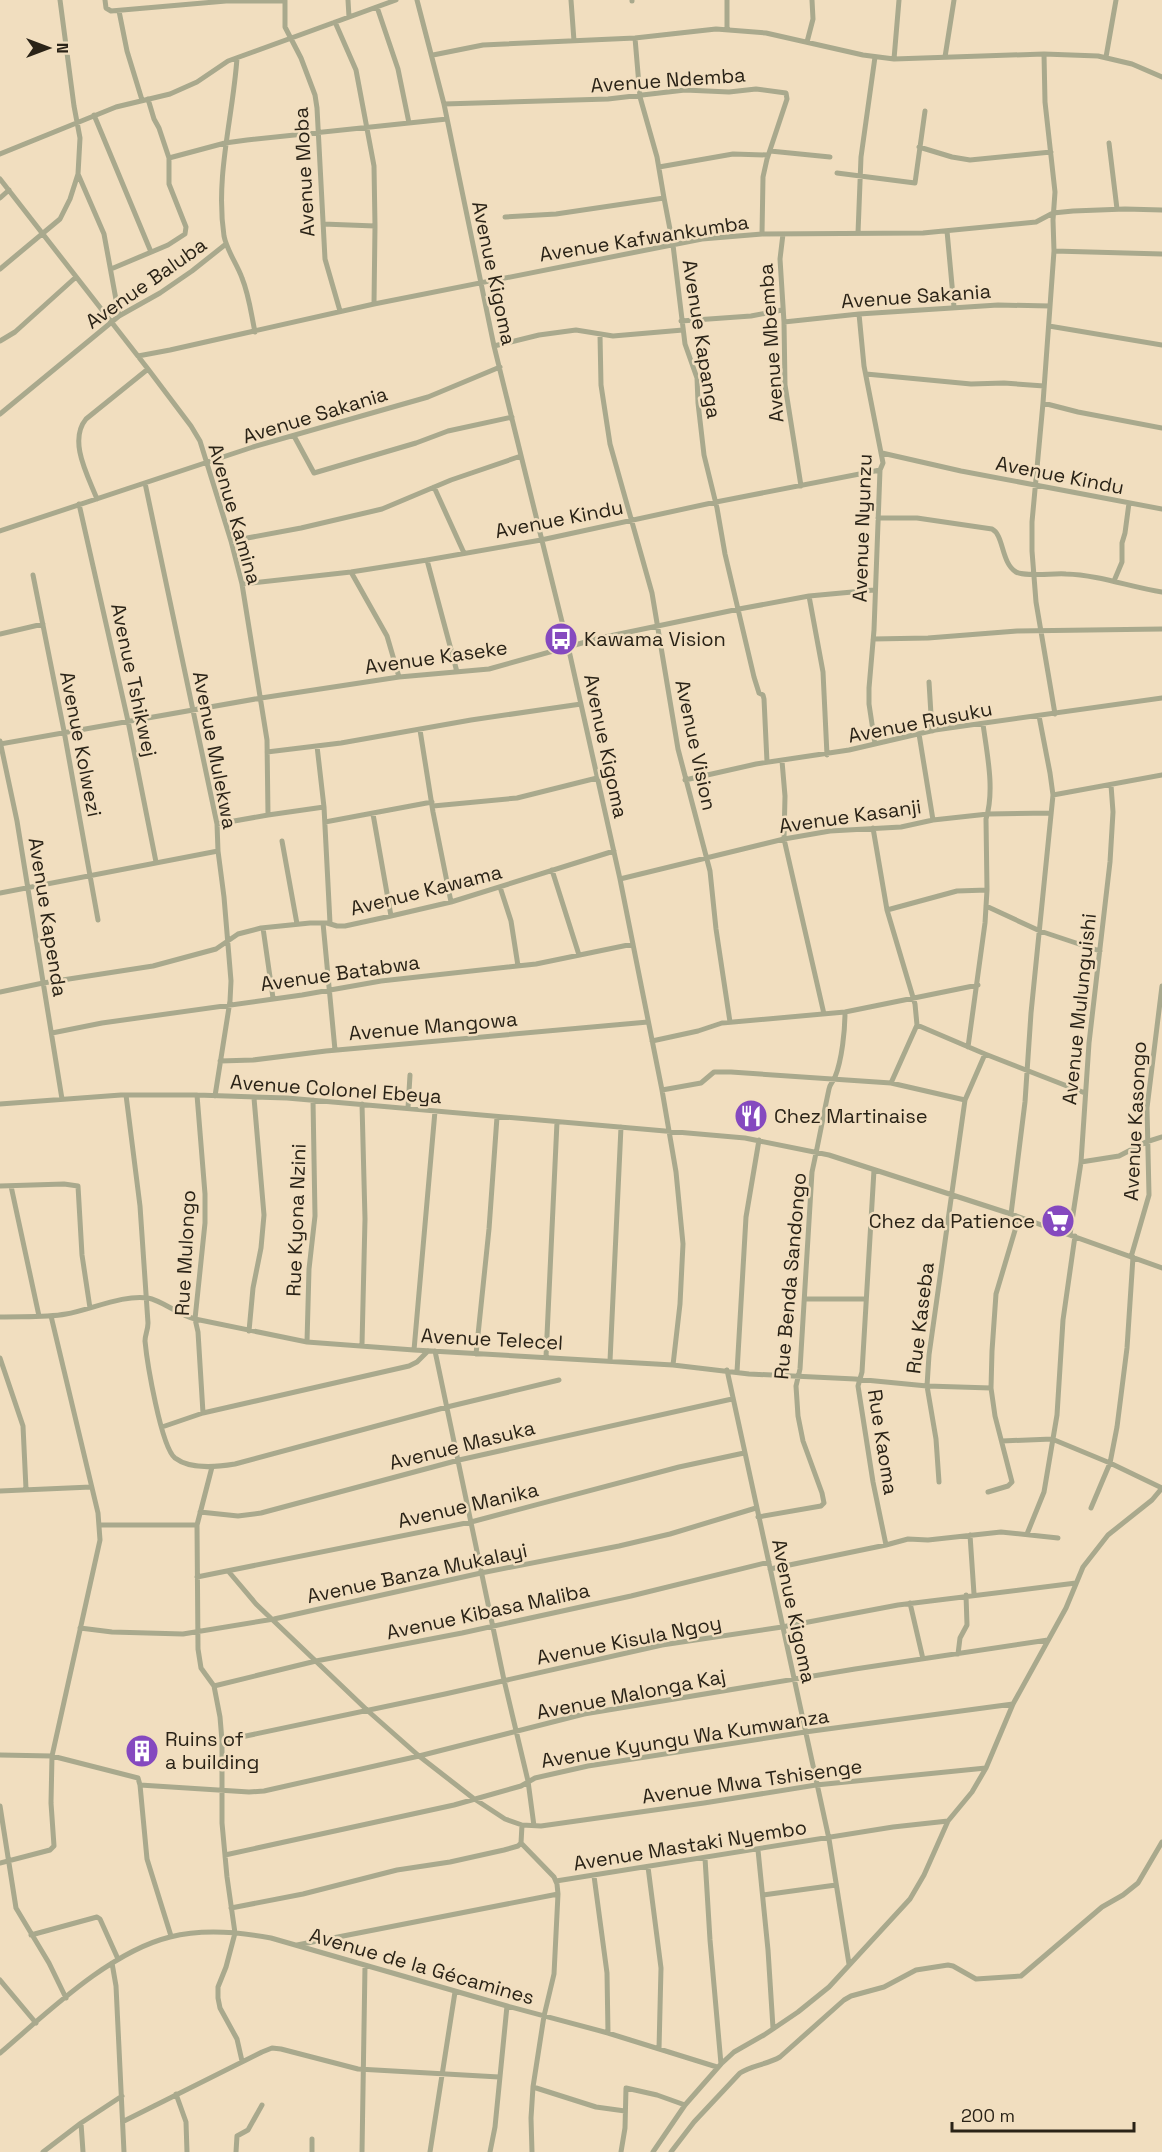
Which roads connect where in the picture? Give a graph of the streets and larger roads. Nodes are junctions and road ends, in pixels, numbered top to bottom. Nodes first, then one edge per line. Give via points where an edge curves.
1 (60, 0) edge
2 (105, 0) edge
3 (348, 0) edge
4 (396, 0) edge
5 (417, 0) edge
6 (572, 0) edge
7 (727, 0) edge
8 (812, 0) edge
9 (899, 0) edge
10 (954, 0) edge
11 (1116, 0) edge
12 (285, 1) edge
13 (185, 2) edge
14 (377, 8) junction
15 (119, 10) junction
16 (349, 17) junction
17 (335, 22) junction
18 (727, 30) junction
19 (290, 38) junction
20 (635, 38) junction
21 (574, 41) junction
22 (807, 42) junction
23 (1044, 54) junction
24 (433, 55) junction
25 (875, 57) junction
26 (945, 57) junction
27 (1106, 57) junction
28 (237, 58) junction
29 (894, 59) junction
30 (1162, 77) edge
31 (640, 97) junction
32 (145, 99) junction
33 (444, 104) junction
34 (924, 111) dead end
35 (94, 116) junction
36 (447, 119) junction
37 (77, 123) junction
38 (409, 123) junction
39 (366, 128) junction
40 (319, 132) junction
41 (225, 143) junction
42 (1109, 143) dead end
43 (920, 147) junction
44 (1051, 152) junction
45 (769, 153) junction
46 (0, 154) edge
47 (830, 157) dead end
48 (170, 158) junction
49 (659, 167) junction
50 (837, 173) dead end
51 (78, 174) junction
52 (860, 175) junction
53 (0, 179) edge
54 (9, 190) junction
55 (0, 198) edge
56 (664, 198) junction
57 (1117, 209) junction
58 (1162, 210) edge
59 (1053, 213) junction
60 (505, 217) dead end
61 (323, 224) junction
62 (375, 226) junction
63 (947, 231) junction
64 (858, 233) junction
65 (762, 234) junction
66 (783, 234) junction
67 (43, 235) junction
68 (226, 244) junction
69 (673, 245) junction
70 (1054, 251) junction
71 (151, 252) junction
72 (1162, 254) edge
73 (0, 269) edge
74 (111, 269) junction
75 (76, 277) junction
76 (480, 282) junction
77 (374, 304) junction
78 (1050, 306) junction
79 (954, 308) junction
80 (782, 310) junction
81 (340, 311) junction
82 (859, 314) junction
83 (119, 315) junction
84 (681, 321) junction
85 (784, 322) junction
86 (112, 323) junction
87 (1049, 326) junction
88 (682, 330) junction
89 (255, 332) junction
90 (600, 335) junction
91 (0, 341) edge
92 (1162, 345) edge
93 (494, 346) junction
94 (138, 356) junction
95 (500, 367) junction
96 (148, 369) junction
97 (866, 374) junction
98 (1044, 386) junction
99 (1043, 403) junction
100 (0, 414) edge
101 (512, 417) junction
102 (1162, 428) edge
103 (294, 436) junction
104 (882, 453) junction
105 (521, 456) junction
106 (207, 464) junction
107 (880, 470) junction
108 (145, 483) junction
109 (801, 486) junction
110 (1036, 486) junction
111 (434, 487) junction
112 (97, 499) junction
113 (716, 502) junction
114 (1129, 503) junction
115 (79, 504) junction
116 (1162, 509) edge
117 (878, 518) junction
118 (632, 520) junction
119 (0, 531) edge
120 (541, 540) junction
121 (231, 541) junction
122 (464, 553) junction
123 (427, 560) junction
124 (351, 572) junction
125 (1033, 573) junction
126 (33, 575) dead end
127 (1114, 581) junction
128 (242, 584) junction
129 (874, 590) junction
130 (1162, 592) edge
131 (809, 596) junction
132 (739, 609) junction
133 (43, 624) junction
134 (658, 627) junction
135 (1162, 629) edge
136 (1041, 631) junction
137 (0, 634) edge
138 (873, 639) junction
139 (568, 646) junction
140 (457, 672) junction
141 (399, 677) junction
142 (929, 682) dead end
143 (261, 698) junction
144 (1162, 698) edge
145 (581, 704) junction
146 (193, 709) junction
147 (1055, 714) junction
148 (1039, 716) junction
149 (128, 721) junction
150 (983, 724) junction
151 (420, 730) junction
152 (64, 731) junction
153 (932, 731) junction
154 (919, 734) junction
155 (0, 743) edge
156 (875, 744) junction
157 (317, 746) junction
158 (267, 752) junction
159 (827, 755) junction
160 (782, 760) junction
161 (767, 762) junction
162 (1162, 775) edge
163 (597, 778) junction
164 (686, 780) junction
165 (1111, 785) junction
166 (1053, 795) junction
167 (432, 804) junction
168 (324, 807) junction
169 (1051, 813) junction
170 (373, 814) junction
171 (988, 814) junction
172 (268, 815) junction
173 (933, 820) junction
174 (325, 822) junction
175 (217, 824) junction
176 (873, 828) junction
177 (784, 838) junction
178 (282, 841) dead end
179 (218, 851) junction
180 (614, 851) junction
181 (707, 858) junction
182 (156, 862) junction
183 (552, 870) junction
184 (90, 876) junction
185 (621, 879) junction
186 (500, 887) junction
187 (27, 888) junction
188 (987, 890) junction
189 (0, 893) edge
190 (451, 902) junction
191 (986, 906) junction
192 (887, 910) junction
193 (391, 916) junction
194 (98, 920) dead end
195 (326, 923) junction
196 (297, 924) junction
197 (263, 928) junction
198 (1040, 931) junction
199 (227, 943) junction
200 (633, 944) junction
201 (1100, 951) junction
202 (579, 955) junction
203 (518, 966) junction
204 (44, 983) junction
205 (978, 985) junction
206 (1162, 986) edge
207 (328, 991) junction
208 (0, 992) edge
209 (273, 999) junction
210 (913, 999) junction
211 (230, 1004) junction
212 (1161, 1004) edge
213 (845, 1012) junction
214 (824, 1014) junction
215 (648, 1022) junction
216 (730, 1022) junction
217 (917, 1025) junction
218 (52, 1033) junction
219 (652, 1041) junction
220 (968, 1047) junction
221 (335, 1050) junction
222 (985, 1054) junction
223 (220, 1062) junction
224 (1026, 1070) junction
225 (410, 1076) dead end
226 (834, 1079) junction
227 (891, 1083) junction
228 (662, 1090) junction
229 (1085, 1092) junction
230 (0, 1095) edge
231 (126, 1095) junction
232 (196, 1095) junction
233 (215, 1096) junction
234 (254, 1098) junction
235 (63, 1099) junction
236 (313, 1100) junction
237 (965, 1100) junction
238 (1, 1104) edge
239 (362, 1104) junction
240 (408, 1108) junction
241 (435, 1111) junction
242 (497, 1117) junction
243 (557, 1122) junction
244 (621, 1127) junction
245 (669, 1132) junction
246 (1162, 1137) edge
247 (759, 1140) junction
248 (1146, 1142) junction
249 (818, 1152) junction
250 (1081, 1162) junction
251 (874, 1170) junction
252 (0, 1186) edge
253 (11, 1186) junction
254 (950, 1196) junction
255 (1011, 1214) junction
256 (1019, 1217) junction
257 (1072, 1235) junction
258 (1132, 1257) junction
259 (1162, 1268) edge
260 (145, 1298) junction
261 (805, 1299) junction
262 (866, 1299) junction
263 (90, 1308) junction
264 (39, 1316) junction
265 (0, 1317) edge
266 (51, 1317) junction
267 (195, 1319) junction
268 (249, 1331) junction
269 (307, 1342) junction
270 (362, 1345) junction
271 (414, 1350) junction
272 (431, 1351) junction
273 (476, 1354) junction
274 (546, 1357) junction
275 (0, 1358) edge
276 (609, 1361) junction
277 (673, 1365) junction
278 (727, 1370) junction
279 (737, 1372) junction
280 (799, 1376) junction
281 (860, 1379) junction
282 (559, 1380) dead end
283 (927, 1386) junction
284 (992, 1388) junction
285 (732, 1398) junction
286 (447, 1407) junction
287 (203, 1413) junction
288 (162, 1427) junction
289 (1052, 1439) junction
290 (1002, 1441) junction
291 (744, 1453) junction
292 (459, 1460) junction
293 (1110, 1463) junction
294 (212, 1467) junction
295 (939, 1482) dead end
296 (91, 1487) junction
297 (26, 1489) junction
298 (0, 1491) edge
299 (988, 1492) dead end
300 (756, 1508) junction
301 (1091, 1508) dead end
302 (200, 1512) junction
303 (758, 1517) junction
304 (471, 1522) junction
305 (100, 1526) junction
306 (197, 1526) junction
307 (1027, 1534) junction
308 (970, 1535) junction
309 (1058, 1538) dead end
310 (886, 1545) junction
311 (769, 1562) junction
312 (770, 1569) junction
313 (229, 1572) junction
314 (481, 1573) junction
315 (197, 1577) junction
316 (1076, 1583) junction
317 (974, 1594) junction
318 (966, 1595) junction
319 (910, 1603) junction
320 (274, 1619) junction
321 (493, 1626) junction
322 (782, 1627) junction
323 (80, 1628) junction
324 (197, 1632) junction
325 (1048, 1640) junction
326 (958, 1654) junction
327 (923, 1659) junction
328 (316, 1661) junction
329 (504, 1680) junction
330 (793, 1680) junction
331 (214, 1686) junction
332 (1013, 1704) junction
333 (368, 1711) junction
334 (516, 1731) junction
335 (805, 1732) junction
336 (222, 1741) junction
337 (0, 1755) edge
338 (52, 1756) junction
339 (419, 1756) junction
340 (986, 1768) junction
341 (528, 1781) junction
342 (140, 1785) junction
343 (816, 1785) junction
344 (222, 1789) junction
345 (474, 1798) junction
346 (0, 1806) edge
347 (948, 1821) junction
348 (522, 1825) junction
349 (534, 1826) junction
350 (829, 1839) junction
351 (1162, 1842) edge
352 (520, 1843) junction
353 (758, 1850) junction
354 (225, 1855) junction
355 (705, 1858) junction
356 (7, 1862) junction
357 (0, 1863) edge
358 (648, 1867) junction
359 (594, 1876) junction
360 (556, 1881) junction
361 (837, 1885) junction
362 (558, 1894) junction
363 (763, 1895) junction
364 (231, 1908) junction
365 (235, 1933) junction
366 (31, 1935) junction
367 (171, 1936) junction
368 (295, 1946) junction
369 (118, 1959) junction
370 (112, 1963) junction
371 (849, 1964) junction
372 (365, 1966) junction
373 (0, 1980) edge
374 (455, 1992) junction
375 (66, 1998) junction
376 (507, 2006) junction
377 (544, 2016) junction
378 (36, 2023) junction
379 (773, 2028) junction
380 (608, 2033) junction
381 (659, 2049) junction
382 (0, 2053) edge
383 (242, 2061) junction
384 (719, 2065) junction
385 (362, 2070) junction
386 (444, 2073) junction
387 (499, 2077) junction
388 (533, 2087) junction
389 (176, 2094) junction
390 (122, 2096) junction
391 (262, 2105) dead end
392 (685, 2105) junction
393 (625, 2111) junction
394 (124, 2121) junction
395 (81, 2123) junction
396 (312, 2139) dead end
397 (432, 2151) edge
398 (43, 2152) edge
399 (83, 2152) edge
400 (124, 2152) edge
401 (187, 2152) edge
402 (236, 2152) edge
403 (312, 2152) edge
404 (362, 2152) edge
405 (490, 2152) edge
406 (532, 2152) edge
407 (621, 2152) edge
408 (653, 2152) edge
409 (671, 2152) edge

1 - 37 street
2 - 15 street via 107,10
3 - 16 street
4 - 14 street
5 - 24 street, Avenue Kigoma
6 - 21 street
7 - 18 street
8 - 22 street via 813,19
9 - 29 street
10 - 26 street
11 - 27 street
12 - 13 street
12 - 19 street, Avenue Moba via 285,27
13 - 15 street
14 - 16 street
14 - 38 street via 398,69
15 - 32 street via 127,51
16 - 17 street
17 - 19 street
17 - 39 street via 356,70
18 - 20 street
18 - 22 street
19 - 28 street
19 - 40 street, Avenue Moba via 315,95
20 - 21 street
20 - 31 street, Avenue Kapanga
21 - 24 street via 483,45
22 - 25 street
23 - 26 street
23 - 27 street
23 - 44 street
24 - 33 street, Avenue Kigoma
25 - 29 street
25 - 52 street
26 - 29 street
27 - 30 street
28 - 32 street via 189,86
28 - 41 street, Avenue Baluba
31 - 33 street, Avenue Ndemba
31 - 45 street, Avenue Ndemba via 694,90 756,89 786,93
31 - 49 street, Avenue Kapanga
32 - 35 street
32 - 48 street
33 - 36 street, Avenue Kigoma
34 - 43 street
35 - 37 street
35 - 71 street
36 - 38 street
36 - 76 street, Avenue Kigoma
37 - 46 street
37 - 51 street
38 - 39 street
39 - 40 street
39 - 62 street via 374,166
40 - 41 street
40 - 61 street, Avenue Moba
41 - 48 street
41 - 68 street, Avenue Baluba
42 - 57 street
43 - 44 street via 970,160
43 - 52 street via 915,183
44 - 59 street
45 - 47 street
45 - 49 street via 733,154
45 - 65 street, Avenue Ndemba
48 - 71 street via 169,184 186,227 185,234
49 - 56 street, Avenue Kapanga
50 - 52 street
51 - 67 street via 64,212
51 - 74 street via 104,234
52 - 64 street
53 - 54 street, Avenue Kamina
54 - 55 street
54 - 67 street, Avenue Kamina
56 - 60 street via 556,214
56 - 69 street, Avenue Kapanga
57 - 58 street, Avenue Kafwankumba
57 - 59 street, Avenue Kafwankumba
59 - 63 street, Avenue Kafwankumba via 1036,222
59 - 70 street
61 - 62 street
61 - 81 street, Avenue Moba via 325,259
62 - 77 street
63 - 64 street, Avenue Kafwankumba
63 - 79 street
64 - 66 street, Avenue Kafwankumba
65 - 66 street, Avenue Kafwankumba
65 - 69 street, Avenue Kafwankumba
66 - 80 street, Avenue Mbemba
67 - 73 street
67 - 75 street, Avenue Kamina
68 - 83 street, Avenue Baluba via 192,272
68 - 89 street, Avenue Baluba via 249,296
69 - 76 street, Avenue Kafwankumba
69 - 84 street, Avenue Kapanga
70 - 72 street
70 - 78 street
71 - 74 street
74 - 83 street
75 - 86 street, Avenue Kamina
75 - 91 street
76 - 77 street, Avenue Kafwankumba
76 - 93 street, Avenue Kigoma
77 - 81 street, Avenue Kafwankumba
78 - 79 street, Avenue Sakania
78 - 87 street
79 - 82 street, Avenue Sakania
80 - 84 street
80 - 85 street, Avenue Mbemba
81 - 89 street, Avenue Kafwankumba
82 - 85 street, Avenue Sakania
82 - 97 street, Avenue Nyunzu
83 - 86 street, Avenue Baluba
84 - 88 street, Avenue Kapanga
85 - 109 street, Avenue Mbemba via 785,385
86 - 94 street, Avenue Kamina
86 - 100 street, Avenue Baluba
87 - 92 street
87 - 98 street
88 - 90 street
88 - 113 street, Avenue Kapanga via 697,378 703,446
89 - 94 street, Avenue Kafwankumba
90 - 93 street via 589,331 562,332
90 - 118 street, Avenue Vision via 601,385 610,444
93 - 95 street, Avenue Kigoma
94 - 96 street, Avenue Kamina
95 - 101 street, Avenue Kigoma
95 - 103 street, Avenue Sakania via 428,397
96 - 106 street, Avenue Kamina via 191,426
96 - 112 street via 80,426 79,444
97 - 98 street
97 - 104 street, Avenue Nyunzu
98 - 99 street
99 - 102 street
99 - 110 street
101 - 103 street via 448,430 314,473
101 - 105 street, Avenue Kigoma
103 - 106 street, Avenue Sakania
104 - 107 street, Avenue Nyunzu
104 - 110 street, Avenue Kindu
105 - 111 street
105 - 120 street, Avenue Kigoma
106 - 108 street, Avenue Sakania
106 - 121 street, Avenue Kamina
107 - 109 street, Avenue Kindu
107 - 117 street, Avenue Nyunzu
108 - 112 street, Avenue Sakania
108 - 146 street, Avenue Mulekwa
109 - 113 street, Avenue Kindu
110 - 114 street, Avenue Kindu
110 - 125 street
111 - 121 street via 382,508
111 - 122 street
112 - 115 street, Avenue Sakania
113 - 118 street, Avenue Kindu
113 - 132 street, Avenue Kapanga
114 - 116 street, Avenue Kindu
114 - 127 street via 1122,562
115 - 119 street, Avenue Sakania
115 - 149 street, Avenue Tshikwej
117 - 125 street via 917,518 992,529 1014,571 1023,575
117 - 129 street, Avenue Nyunzu
118 - 120 street, Avenue Kindu
118 - 134 street, Avenue Vision
120 - 122 street, Avenue Kindu
120 - 139 street, Avenue Kigoma
121 - 128 street, Avenue Kamina
122 - 123 street, Avenue Kindu
123 - 124 street, Avenue Kindu
123 - 140 street
124 - 128 street, Avenue Kindu
124 - 141 street via 387,636
125 - 127 street
125 - 136 street
126 - 133 street, Avenue Kolwezi
127 - 130 street
128 - 143 street, Avenue Kamina
129 - 131 street, Avenue Kaseke
129 - 138 street, Avenue Nyunzu
131 - 132 street, Avenue Kaseke
131 - 159 street via 824,682
132 - 134 street, Avenue Kaseke
132 - 161 street, Avenue Kapanga via 759,693 764,699
133 - 137 street
133 - 152 street, Avenue Kolwezi
134 - 139 street, Avenue Kaseke
134 - 164 street, Avenue Vision
135 - 136 street
136 - 138 street
136 - 147 street
138 - 156 street, Avenue Nyunzu via 868,699
139 - 140 street, Avenue Kaseke via 498,667
139 - 145 street, Avenue Kigoma
140 - 141 street, Avenue Kaseke
141 - 143 street, Avenue Kaseke
142 - 153 street
143 - 146 street, Avenue Kaseke
143 - 158 street, Avenue Kamina
144 - 147 street, Avenue Rusuku
145 - 151 street
145 - 163 street, Avenue Kigoma
146 - 149 street, Avenue Kaseke
146 - 175 street, Avenue Mulekwa
147 - 148 street, Avenue Rusuku
148 - 150 street, Avenue Rusuku
148 - 166 street
149 - 152 street, Avenue Kaseke
149 - 182 street, Avenue Tshikwej
150 - 153 street, Avenue Rusuku
150 - 171 street
151 - 157 street
151 - 167 street
152 - 155 street, Avenue Kaseke
152 - 184 street, Avenue Kolwezi
153 - 154 street, Avenue Rusuku
154 - 156 street, Avenue Rusuku
154 - 173 street
155 - 187 street, Avenue Kapenda
156 - 159 street, Avenue Rusuku
157 - 158 street
157 - 168 street
158 - 172 street, Avenue Kamina
159 - 160 street, Avenue Rusuku
160 - 161 street, Avenue Rusuku
160 - 177 street
161 - 164 street, Avenue Rusuku
162 - 165 street
163 - 167 street via 517,798
163 - 180 street, Avenue Kigoma
164 - 181 street, Avenue Vision
165 - 166 street
165 - 201 street, Avenue Mulunguishi via 1110,862
166 - 169 street
167 - 170 street
167 - 190 street
168 - 172 street
168 - 174 street
169 - 171 street, Avenue Kasanji
169 - 198 street
170 - 174 street
170 - 193 street
171 - 173 street, Avenue Kasanji
171 - 188 street
172 - 175 street
173 - 176 street, Avenue Kasanji
174 - 195 street
175 - 179 street, Avenue Mulekwa
176 - 177 street, Avenue Kasanji
176 - 192 street
177 - 181 street, Avenue Kasanji
177 - 214 street
178 - 196 street
179 - 182 street
179 - 199 street, Avenue Mulekwa
180 - 183 street, Avenue Kawama
180 - 185 street, Avenue Kigoma
181 - 185 street, Avenue Kasanji
181 - 216 street, Avenue Vision
182 - 184 street
183 - 186 street, Avenue Kawama
183 - 202 street
184 - 187 street
184 - 194 street, Avenue Kolwezi
185 - 200 street, Avenue Kigoma
186 - 190 street, Avenue Kawama
186 - 203 street
187 - 189 street
187 - 204 street, Avenue Kapenda
188 - 191 street
188 - 192 street via 957,891
190 - 193 street, Avenue Kawama
191 - 198 street
191 - 205 street
192 - 210 street
193 - 195 street, Avenue Kawama via 345,926
195 - 196 street, Avenue Kawama
195 - 207 street
196 - 197 street, Avenue Kawama
197 - 199 street, Avenue Kawama via 238,934
197 - 209 street
198 - 201 street
198 - 224 street
199 - 204 street, Avenue Kawama via 216,950 153,966
199 - 211 street, Avenue Mulekwa
200 - 202 street, Avenue Batabwa
200 - 215 street, Avenue Kigoma
201 - 229 street, Avenue Mulunguishi
202 - 203 street, Avenue Batabwa
203 - 207 street, Avenue Batabwa via 381,981
204 - 208 street, Avenue Kawama
204 - 218 street, Avenue Kapenda
205 - 210 street
205 - 220 street
206 - 212 street, Avenue Kasongo
207 - 209 street, Avenue Batabwa
207 - 221 street
209 - 211 street, Avenue Batabwa
210 - 213 street
210 - 217 street
211 - 218 street, Avenue Batabwa
211 - 223 street, Avenue Mulekwa
212 - 248 street, Avenue Kasongo via 1148,1095
213 - 214 street
213 - 226 street, Rue Benda Sandongo
214 - 216 street
215 - 219 street, Avenue Kigoma
215 - 221 street, Avenue Mangowa
216 - 219 street
217 - 220 street
217 - 227 street
218 - 235 street, Avenue Kapenda
219 - 228 street, Avenue Kigoma
220 - 222 street
221 - 223 street, Avenue Mangowa
222 - 224 street
222 - 237 street, Rue Kaseba
223 - 233 street, Avenue Mulekwa
224 - 229 street
224 - 255 street
225 - 240 street
226 - 227 street
226 - 228 street via 717,1072 701,1083
226 - 249 street, Rue Benda Sandongo via 829,1087
227 - 237 street
228 - 245 street, Avenue Kigoma
229 - 250 street, Avenue Mulunguishi
230 - 238 street
231 - 232 street, Avenue Colonel Ebeya
231 - 235 street, Avenue Colonel Ebeya
231 - 260 street via 140,1206
232 - 233 street, Avenue Colonel Ebeya
232 - 267 street, Rue Mulongo via 205,1223
233 - 234 street, Avenue Colonel Ebeya
234 - 236 street, Avenue Colonel Ebeya
234 - 268 street via 264,1215
235 - 238 street, Avenue Colonel Ebeya
236 - 239 street, Avenue Colonel Ebeya
236 - 269 street, Rue Kyona Nzini via 315,1216
237 - 254 street, Rue Kaseba
239 - 240 street, Avenue Colonel Ebeya
239 - 270 street
240 - 241 street, Avenue Colonel Ebeya
241 - 242 street, Avenue Colonel Ebeya
241 - 271 street
242 - 243 street, Avenue Colonel Ebeya
242 - 273 street
243 - 244 street, Avenue Colonel Ebeya
243 - 274 street
244 - 245 street, Avenue Colonel Ebeya
244 - 276 street
245 - 247 street, Avenue Colonel Ebeya
245 - 277 street, Avenue Kigoma via 683,1244
246 - 248 street
247 - 249 street, Avenue Colonel Ebeya
247 - 279 street via 746,1217
248 - 250 street via 1119,1156
248 - 258 street, Avenue Kasongo via 1149,1195
249 - 251 street, Avenue Colonel Ebeya
249 - 261 street, Rue Benda Sandongo via 811,1182
250 - 257 street, Avenue Mulunguishi
251 - 254 street, Avenue Colonel Ebeya
251 - 262 street, Rue Kaoma
252 - 253 street
253 - 263 street via 78,1186
253 - 264 street
254 - 255 street, Avenue Colonel Ebeya
254 - 283 street, Rue Kaseba
255 - 256 street, Avenue Colonel Ebeya
256 - 257 street, Avenue Colonel Ebeya
256 - 284 street via 994,1306
257 - 258 street, Avenue Colonel Ebeya
257 - 289 street, Avenue Mulunguishi
258 - 259 street, Avenue Colonel Ebeya
258 - 293 street, Avenue Kasongo via 1125,1369
260 - 263 street
260 - 267 street, Avenue Telecel
260 - 288 street via 145,1336
261 - 262 street
261 - 280 street, Rue Benda Sandongo
262 - 281 street, Rue Kaoma
263 - 266 street
264 - 265 street
264 - 266 street
266 - 296 street
267 - 268 street, Avenue Telecel
267 - 287 street, Rue Mulongo
268 - 269 street, Avenue Telecel
269 - 270 street, Avenue Telecel
270 - 271 street, Avenue Telecel
271 - 272 street, Avenue Telecel
272 - 273 street, Avenue Telecel
272 - 286 street
272 - 287 street via 409,1366
273 - 274 street, Avenue Telecel
274 - 276 street, Avenue Telecel
275 - 297 street via 23,1426
276 - 277 street, Avenue Telecel
277 - 278 street, Avenue Telecel
278 - 279 street, Avenue Telecel
278 - 285 street, Avenue Kigoma
279 - 280 street, Avenue Telecel
280 - 281 street, Avenue Telecel
280 - 303 street, Rue Benda Sandongo via 798,1416 824,1503
281 - 283 street, Avenue Telecel
281 - 310 street, Rue Kaoma via 861,1409
282 - 286 street
283 - 284 street, Avenue Telecel
283 - 295 street, Rue Kaseba
284 - 290 street
285 - 291 street, Avenue Kigoma
285 - 292 street, Avenue Masuka
286 - 292 street
286 - 294 street
287 - 288 street
288 - 294 street via 176,1459
289 - 290 street
289 - 293 street
289 - 307 street, Avenue Mulunguishi via 1044,1492
290 - 299 street via 1012,1482
291 - 300 street, Avenue Kigoma
291 - 304 street, Avenue Manika
292 - 302 street, Avenue Masuka via 255,1514
292 - 304 street
293 - 301 street, Avenue Kasongo
293 - 316 street via 1162,1488 1108,1535 1087,1560
294 - 302 street
296 - 297 street
296 - 305 street
297 - 298 street
300 - 303 street, Avenue Kigoma
300 - 314 street, Avenue Banza Mukalayi via 629,1544
302 - 306 street
303 - 311 street, Avenue Kigoma
304 - 313 street, Avenue Manika
304 - 314 street
305 - 306 street
305 - 323 street
306 - 315 street
307 - 308 street
307 - 309 street
308 - 310 street via 908,1539
308 - 317 street
310 - 312 street
311 - 312 street, Avenue Kigoma
311 - 321 street, Avenue Kibasa Maliba
312 - 322 street, Avenue Kigoma
313 - 315 street, Avenue Manika
313 - 320 street, Avenue Mwa Tshisenge
314 - 320 street, Avenue Banza Mukalayi
314 - 321 street
315 - 324 street
316 - 317 street, Avenue Kisula Ngoy
316 - 325 street
317 - 318 street, Avenue Kisula Ngoy
318 - 319 street, Avenue Kisula Ngoy
318 - 326 street via 967,1625
319 - 322 street, Avenue Kisula Ngoy
319 - 327 street
320 - 324 street, Avenue Banza Mukalayi
320 - 328 street, Avenue Mwa Tshisenge
321 - 328 street, Avenue Kibasa Maliba
321 - 329 street
322 - 329 street, Avenue Kisula Ngoy via 662,1645
322 - 330 street, Avenue Kigoma
323 - 324 street, Avenue Banza Mukalayi via 142,1634
323 - 338 street
324 - 331 street via 200,1664
325 - 326 street, Avenue Malonga Kaj
325 - 332 street
326 - 327 street, Avenue Malonga Kaj
327 - 330 street, Avenue Malonga Kaj
328 - 331 street, Avenue Kibasa Maliba
328 - 333 street, Avenue Mwa Tshisenge
329 - 333 street, Avenue Kisula Ngoy
329 - 334 street
330 - 334 street, Avenue Malonga Kaj via 584,1714
330 - 335 street, Avenue Kigoma
331 - 336 street
332 - 335 street, Avenue Kyungu Wa Kumwanza
332 - 340 street
333 - 336 street, Avenue Kisula Ngoy
333 - 339 street, Avenue Mwa Tshisenge
334 - 339 street, Avenue Malonga Kaj
334 - 341 street
335 - 341 street, Avenue Kyungu Wa Kumwanza via 612,1761
335 - 343 street, Avenue Kigoma
336 - 344 street
337 - 338 street
338 - 342 street via 136,1777
338 - 356 street via 54,1846
339 - 344 street, Avenue Malonga Kaj via 264,1791
339 - 345 street, Avenue Mwa Tshisenge
340 - 343 street, Avenue Mwa Tshisenge
340 - 347 street
341 - 345 street, Avenue Kyungu Wa Kumwanza
341 - 349 street
342 - 344 street, Avenue Malonga Kaj
342 - 367 street via 145,1849
343 - 349 street, Avenue Mwa Tshisenge
343 - 350 street, Avenue Kigoma
344 - 354 street
345 - 348 street, Avenue Mwa Tshisenge via 505,1819
345 - 354 street, Avenue Kyungu Wa Kumwanza
346 - 356 street
347 - 350 street, Avenue Mastaki Nyembo
347 - 371 street via 910,1899
348 - 349 street, Avenue Mwa Tshisenge
348 - 352 street
350 - 353 street, Avenue Mastaki Nyembo
350 - 361 street, Avenue Kigoma
351 - 409 street via 1138,1883 1102,1907 1021,1976 976,1979 953,1966 931,1966 884,1987 851,1996 780,2057 740,2073
352 - 360 street
352 - 364 street via 461,1860 397,1870 315,1892
353 - 355 street, Avenue Mastaki Nyembo
353 - 363 street
354 - 364 street
355 - 358 street, Avenue Mastaki Nyembo
355 - 384 street
356 - 357 street
356 - 366 street via 16,1908
358 - 359 street, Avenue Mastaki Nyembo
358 - 381 street via 661,1968
359 - 360 street, Avenue Mastaki Nyembo
359 - 380 street via 607,1973
360 - 362 street
361 - 363 street
361 - 371 street, Avenue Kigoma
362 - 368 street, Avenue Mastaki Nyembo
362 - 377 street via 552,1989
363 - 379 street
364 - 365 street
365 - 367 street, Avenue de la Gécamines
365 - 368 street, Avenue de la Gécamines
365 - 383 street via 218,1998 237,2039
366 - 369 street via 97,1917
366 - 375 street
367 - 369 street, Avenue de la Gécamines
368 - 372 street, Avenue de la Gécamines
369 - 370 street, Avenue de la Gécamines
370 - 375 street, Avenue de la Gécamines
370 - 390 street
371 - 379 street via 829,1987
372 - 374 street, Avenue de la Gécamines
372 - 385 street
373 - 378 street
374 - 376 street, Avenue de la Gécamines
374 - 386 street
375 - 378 street, Avenue de la Gécamines
376 - 377 street, Avenue de la Gécamines
376 - 387 street
377 - 380 street, Avenue de la Gécamines
377 - 388 street
378 - 382 street, Avenue de la Gécamines
379 - 384 street
380 - 381 street, Avenue de la Gécamines
381 - 384 street, Avenue de la Gécamines
383 - 385 street via 276,2048
383 - 389 street
384 - 392 street
385 - 386 street
385 - 404 street
386 - 387 street
386 - 397 street
387 - 405 street
388 - 393 street via 588,2105
388 - 406 street
389 - 394 street
389 - 401 street via 186,2122
390 - 394 street
390 - 395 street
391 - 402 street via 248,2130 238,2134
392 - 393 street via 627,2088
392 - 408 street
393 - 407 street
394 - 400 street
395 - 398 street
395 - 399 street
396 - 403 street

